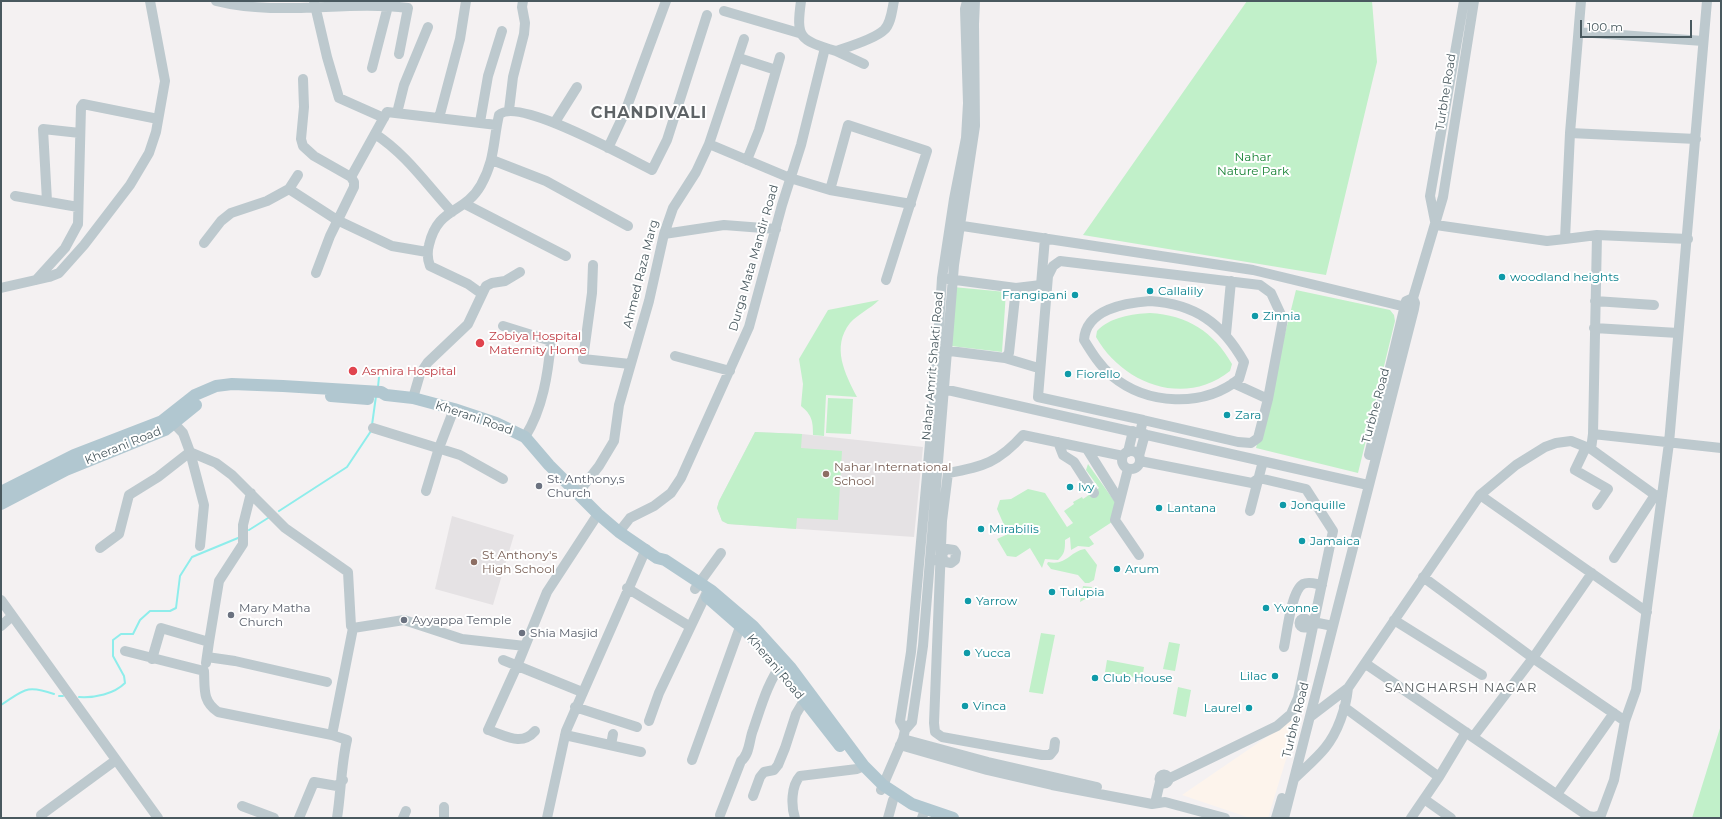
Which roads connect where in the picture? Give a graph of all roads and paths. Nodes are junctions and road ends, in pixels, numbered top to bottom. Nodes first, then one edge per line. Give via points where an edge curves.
1 (150, 1) edge
2 (216, 1) edge
3 (466, 1) edge
4 (523, 1) edge
5 (666, 1) edge
6 (801, 1) edge
7 (894, 1) edge
8 (967, 1) edge
9 (975, 1) edge
10 (1464, 1) edge
11 (1474, 1) edge
12 (1581, 1) edge
13 (1707, 1) edge
14 (314, 3) edge
15 (405, 4) edge
16 (388, 6) junction
17 (724, 11) dead end
18 (707, 15) dead end
19 (970, 24) junction
20 (428, 27) dead end
21 (502, 32) dead end
22 (1579, 32) junction
23 (799, 33) junction
24 (744, 39) dead end
25 (1703, 40) junction
26 (825, 48) junction
27 (836, 51) junction
28 (399, 54) dead end
29 (780, 57) dead end
30 (739, 58) junction
31 (864, 64) dead end
32 (372, 68) dead end
33 (776, 70) junction
34 (303, 79) dead end
35 (578, 87) dead end
36 (509, 110) junction
37 (397, 113) junction
38 (384, 118) junction
39 (439, 118) junction
40 (158, 119) junction
41 (480, 122) junction
42 (555, 122) junction
43 (497, 125) junction
44 (80, 133) junction
45 (1570, 133) junction
46 (375, 134) junction
47 (1696, 139) junction
48 (709, 144) junction
49 (608, 148) junction
50 (492, 160) junction
51 (747, 160) junction
52 (298, 175) dead end
53 (351, 177) junction
54 (790, 178) junction
55 (289, 189) junction
56 (830, 190) junction
57 (15, 196) dead end
58 (48, 201) junction
59 (465, 204) junction
60 (911, 204) junction
61 (78, 207) junction
62 (452, 212) junction
63 (337, 220) junction
64 (950, 224) junction
65 (1436, 225) junction
66 (628, 226) dead end
67 (961, 226) junction
68 (776, 229) junction
69 (664, 234) junction
70 (1597, 235) junction
71 (1045, 238) junction
72 (1565, 239) junction
73 (1688, 239) junction
74 (204, 243) dead end
75 (427, 252) junction
76 (566, 256) dead end
77 (1170, 257) junction
78 (593, 265) dead end
79 (520, 272) dead end
80 (316, 273) dead end
81 (1168, 274) junction
82 (942, 278) junction
83 (36, 280) junction
84 (886, 280) dead end
85 (953, 280) junction
86 (1231, 281) junction
87 (1041, 285) junction
88 (1, 288) edge
89 (1016, 288) junction
90 (482, 294) junction
91 (941, 298) junction
92 (952, 298) junction
93 (1595, 301) junction
94 (1654, 305) dead end
95 (1409, 308) junction
96 (502, 326) dead end
97 (1594, 328) junction
98 (1678, 333) junction
99 (1226, 334) junction
100 (943, 350) junction
101 (675, 356) dead end
102 (1005, 358) junction
103 (630, 364) junction
104 (1035, 367) junction
105 (730, 371) junction
106 (1234, 383) junction
107 (935, 388) junction
108 (945, 389) junction
109 (413, 398) junction
110 (1032, 399) dead end
111 (1268, 399) junction
112 (454, 409) junction
113 (171, 420) junction
114 (1143, 420) junction
115 (373, 428) dead end
116 (1139, 433) junction
117 (1594, 434) junction
118 (525, 437) junction
119 (1058, 442) junction
120 (1669, 443) junction
121 (439, 448) junction
122 (1588, 448) junction
123 (1721, 448) edge
124 (1087, 449) junction
125 (190, 452) junction
126 (1125, 454) junction
127 (85, 456) junction
128 (1140, 459) junction
129 (1263, 461) junction
130 (1128, 469) junction
131 (1259, 478) junction
132 (503, 479) dead end
133 (1365, 484) junction
134 (426, 491) dead end
135 (1, 492) edge
136 (251, 493) junction
137 (1094, 493) dead end
138 (577, 494) junction
139 (1480, 495) junction
140 (1658, 496) junction
141 (1119, 500) junction
142 (1, 504) edge
143 (1597, 505) dead end
144 (1250, 511) dead end
145 (598, 514) junction
146 (619, 532) junction
147 (200, 546) dead end
148 (100, 548) dead end
149 (646, 549) junction
150 (721, 553) dead end
151 (1139, 555) dead end
152 (938, 557) junction
153 (1614, 558) dead end
154 (918, 559) junction
155 (1592, 573) junction
156 (1423, 577) junction
157 (1322, 585) junction
158 (627, 588) junction
159 (702, 589) junction
160 (1, 600) edge
161 (1647, 612) junction
162 (12, 616) junction
163 (1394, 620) junction
164 (1311, 624) junction
165 (1, 626) edge
166 (689, 626) junction
167 (740, 626) junction
168 (353, 628) junction
169 (1329, 628) junction
170 (209, 642) junction
171 (525, 646) junction
172 (1284, 647) dead end
173 (125, 652) dead end
174 (207, 657) junction
175 (1533, 658) junction
176 (152, 659) junction
177 (503, 660) dead end
178 (782, 664) junction
179 (1366, 664) junction
180 (517, 666) junction
181 (204, 671) junction
182 (1482, 675) dead end
183 (328, 682) dead end
184 (1348, 688) junction
185 (582, 692) junction
186 (807, 696) junction
187 (576, 707) junction
188 (1344, 707) junction
189 (1614, 713) junction
190 (1310, 717) junction
191 (1625, 720) junction
192 (573, 721) dead end
193 (649, 721) dead end
194 (637, 726) dead end
195 (535, 731) dead end
196 (613, 734) dead end
197 (332, 735) junction
198 (1469, 735) junction
199 (903, 738) junction
200 (567, 739) junction
201 (1055, 742) dead end
202 (611, 745) junction
203 (996, 747) junction
204 (641, 752) dead end
205 (116, 760) junction
206 (692, 760) dead end
207 (993, 766) junction
208 (860, 768) junction
209 (1439, 777) junction
210 (1294, 779) junction
211 (343, 780) junction
212 (882, 787) junction
213 (1557, 794) junction
214 (753, 796) dead end
215 (1424, 799) junction
216 (893, 800) junction
217 (1160, 801) junction
218 (242, 806) dead end
219 (444, 807) dead end
220 (41, 815) dead end
221 (720, 815) dead end
222 (926, 817) edge
223 (1283, 817) edge
224 (158, 818) edge
225 (274, 818) edge
226 (299, 818) edge
227 (337, 818) edge
228 (444, 818) edge
229 (548, 818) edge
230 (795, 818) edge
231 (888, 818) edge
232 (953, 818) edge
233 (1224, 818) edge
234 (1411, 818) edge
235 (1451, 818) edge

1 - 40 street via 165,81
2 - 14 street via 245,6
3 - 39 street via 460,39
4 - 36 street via 524,34
5 - 49 street via 625,112
6 - 23 street via 797,25
7 - 27 street via 885,30
8 - 19 street, Nahar Amrit Shakti Road
9 - 19 street, Nahar Amrit Shakti Road
10 - 65 street via 1430,196
11 - 65 street, Turbhe Road via 1443,197
12 - 22 street
13 - 25 street
14 - 16 street
14 - 38 street via 339,98
15 - 16 street
15 - 28 street via 408,8 408,17
16 - 32 street
17 - 23 street
18 - 49 street via 667,140 652,170
19 - 64 street, Nahar Amrit Shakti Road via 966,138
19 - 67 street, Nahar Amrit Shakti Road via 975,126
20 - 37 street via 412,62
21 - 41 street via 488,76
22 - 25 street
22 - 45 street
23 - 26 street
24 - 30 street, Ahmed Raza Marg
25 - 47 street
26 - 27 street
26 - 54 street, Durga Mata Mandir Road
27 - 31 street
29 - 33 street
30 - 33 street
30 - 48 street, Ahmed Raza Marg
33 - 51 street via 759,130
34 - 53 street via 303,146 314,156
35 - 42 street
36 - 42 street
36 - 43 street via 499,115
37 - 38 street via 387,112
37 - 39 street
38 - 46 street
39 - 41 street
40 - 44 street via 83,104
40 - 83 street via 149,152 130,185 67,265 49,278
41 - 43 street
42 - 49 street
43 - 50 street
44 - 58 street via 43,129
44 - 61 street
45 - 47 street
45 - 72 street
46 - 53 street
46 - 62 street via 405,158
47 - 73 street
48 - 51 street
48 - 69 street, Ahmed Raza Marg via 696,172 672,210
50 - 59 street via 481,185 473,198
50 - 66 street via 546,181
51 - 54 street
52 - 55 street
53 - 63 street via 354,187
54 - 56 street
54 - 68 street, Durga Mata Mandir Road
55 - 63 street
55 - 74 street via 266,201 231,213
56 - 60 street
56 - 60 street via 848,125 927,151
57 - 58 street
58 - 61 street
59 - 62 street
59 - 76 street
60 - 84 street
61 - 83 street via 78,224 65,248
62 - 75 street via 439,220 432,231
63 - 75 street via 392,246
63 - 80 street
64 - 67 street
64 - 82 street, Nahar Amrit Shakti Road
65 - 72 street via 1547,241
65 - 95 street, Turbhe Road via 1412,298 1406,301
67 - 71 street
67 - 85 street, Nahar Amrit Shakti Road
68 - 69 street via 724,225
68 - 105 street, Durga Mata Mandir Road via 750,327
69 - 103 street, Ahmed Raza Marg via 649,301
70 - 72 street
70 - 73 street
70 - 93 street
71 - 77 street
71 - 87 street
73 - 98 street
75 - 90 street via 430,266 468,284
77 - 81 street
77 - 95 street via 1253,270
78 - 103 street via 583,359
79 - 90 street via 504,281 486,286
81 - 86 street
81 - 114 street via 1060,261 1053,266 1048,276 1038,397
82 - 85 street
82 - 91 street, Nahar Amrit Shakti Road
83 - 88 street
85 - 89 street
85 - 92 street, Nahar Amrit Shakti Road
86 - 99 street
86 - 111 street via 1260,285 1271,293 1283,319
87 - 89 street
87 - 104 street
89 - 102 street via 1009,353
90 - 109 street via 468,324 428,362 420,374
91 - 92 street
91 - 100 street, Nahar Amrit Shakti Road
92 - 100 street, Nahar Amrit Shakti Road
93 - 94 street
93 - 97 street
95 - 133 street
96 - 118 street via 551,341 544,391 533,425
97 - 98 street
97 - 117 street
98 - 120 street
99 - 106 street via 1244,362 1242,373
99 - 106 street via 1192,310 1150,301 1121,305 1094,318 1087,325 1084,340 1112,376 1130,388 1150,396 1179,400 1193,398 1214,393
100 - 102 street
100 - 107 street, Nahar Amrit Shakti Road
100 - 108 street, Nahar Amrit Shakti Road
101 - 105 street
102 - 104 street
103 - 138 street, Ahmed Raza Marg via 619,405 614,441 599,466
104 - 110 street
105 - 146 street, Durga Mata Mandir Road via 678,483 654,506 630,518
106 - 111 street
107 - 108 street
107 - 154 street, Nahar Amrit Shakti Road
108 - 116 street
108 - 152 street, Nahar Amrit Shakti Road
109 - 112 main road, Kherani Road
109 - 113 main road, Kherani Road via 232,384 216,386 195,395
111 - 114 street via 1258,438 1251,442 1238,442
112 - 118 main road, Kherani Road via 496,423
112 - 121 street
113 - 125 street via 183,433
113 - 127 main road, Kherani Road via 165,430
114 - 116 street
115 - 121 street
116 - 126 street
116 - 128 street
116 - 129 street
117 - 120 street
117 - 122 street
118 - 138 main road, Kherani Road
119 - 124 street
119 - 137 street via 1063,454 1074,462
119 - 152 street via 1023,435 1009,451 991,463 971,470 948,473
120 - 123 street
120 - 140 street
121 - 132 street via 460,455
121 - 134 street
122 - 139 street via 1571,441 1545,447 1516,465
122 - 140 street
122 - 143 street via 1575,470 1608,489
124 - 126 street
124 - 141 street
125 - 136 street via 216,463
125 - 147 street via 204,505
125 - 148 street via 129,495 119,534
126 - 128 street via 1136,452
126 - 130 street via 1123,465
127 - 135 main road, Kherani Road via 36,473
127 - 142 main road, Kherani Road
128 - 130 street via 1136,468
128 - 131 street via 1252,483
129 - 131 street
129 - 133 street
130 - 141 street
131 - 144 street
131 - 157 street via 1306,489 1333,530
133 - 169 street
136 - 168 street via 285,528 348,572 349,614
136 - 170 street via 243,526 243,544 219,582
138 - 145 main road, Kherani Road
139 - 155 street
139 - 156 street
140 - 153 street
140 - 161 street
141 - 151 street via 1115,520
145 - 146 main road, Kherani Road
145 - 171 street via 547,592
146 - 149 main road, Kherani Road
149 - 158 street
149 - 159 main road, Kherani Road via 657,558 659,565
150 - 159 street
152 - 154 street
152 - 199 street, Nahar Amrit Shakti Road via 912,722
152 - 203 street via 935,732 942,737
154 - 199 street, Nahar Amrit Shakti Road via 911,652 900,721
155 - 161 street
155 - 175 street
156 - 163 street
156 - 175 street
157 - 164 street
157 - 172 street via 1308,582 1298,588
158 - 166 street
158 - 185 street
159 - 166 street
159 - 167 main road, Kherani Road
159 - 178 main road, Kherani Road via 753,626
160 - 162 street
161 - 191 street via 1636,690
162 - 165 street
162 - 205 street
163 - 179 street
163 - 182 street
164 - 169 street
164 - 217 street via 1298,698 1291,714 1278,726 1165,781
166 - 193 street
167 - 178 main road, Kherani Road
167 - 206 street
168 - 171 street via 404,620 462,639
168 - 197 street
169 - 190 street, Turbhe Road
169 - 223 street
170 - 174 street
170 - 176 street via 161,628
171 - 180 street
173 - 176 street
174 - 181 street
174 - 183 street
175 - 189 street
175 - 198 street
176 - 181 street
177 - 180 street
178 - 186 main road, Kherani Road
178 - 221 street via 772,680 746,757 741,761
179 - 184 street
179 - 198 street
180 - 185 street
180 - 195 street via 488,730 521,740 529,738
181 - 197 street via 205,695 210,706 218,712
184 - 188 street
184 - 190 street
185 - 187 street
186 - 208 main road, Kherani Road
186 - 214 street via 796,714 778,765 774,770 764,772
187 - 194 street
187 - 200 street
188 - 209 street
188 - 210 street via 1325,748
189 - 191 street
189 - 213 street
190 - 210 street, Turbhe Road
191 - 213 street via 1614,780 1601,815 1588,816
192 - 200 street
196 - 202 street
197 - 211 street via 347,740
198 - 209 street
198 - 213 street
199 - 207 street
199 - 212 street, Nahar Amrit Shakti Road
200 - 202 street
200 - 229 street
201 - 203 street via 1050,755
202 - 204 street
203 - 207 street
205 - 220 street
205 - 224 street
207 - 217 street via 1137,799
208 - 212 main road, Kherani Road
208 - 230 street via 800,776 792,808
209 - 215 street
210 - 223 street, Turbhe Road
211 - 226 street via 337,786 314,782
211 - 227 street
212 - 216 main road
212 - 232 main road via 912,804
215 - 234 street
215 - 235 street
216 - 222 main road
216 - 231 street
217 - 233 street
218 - 225 street
219 - 228 street

